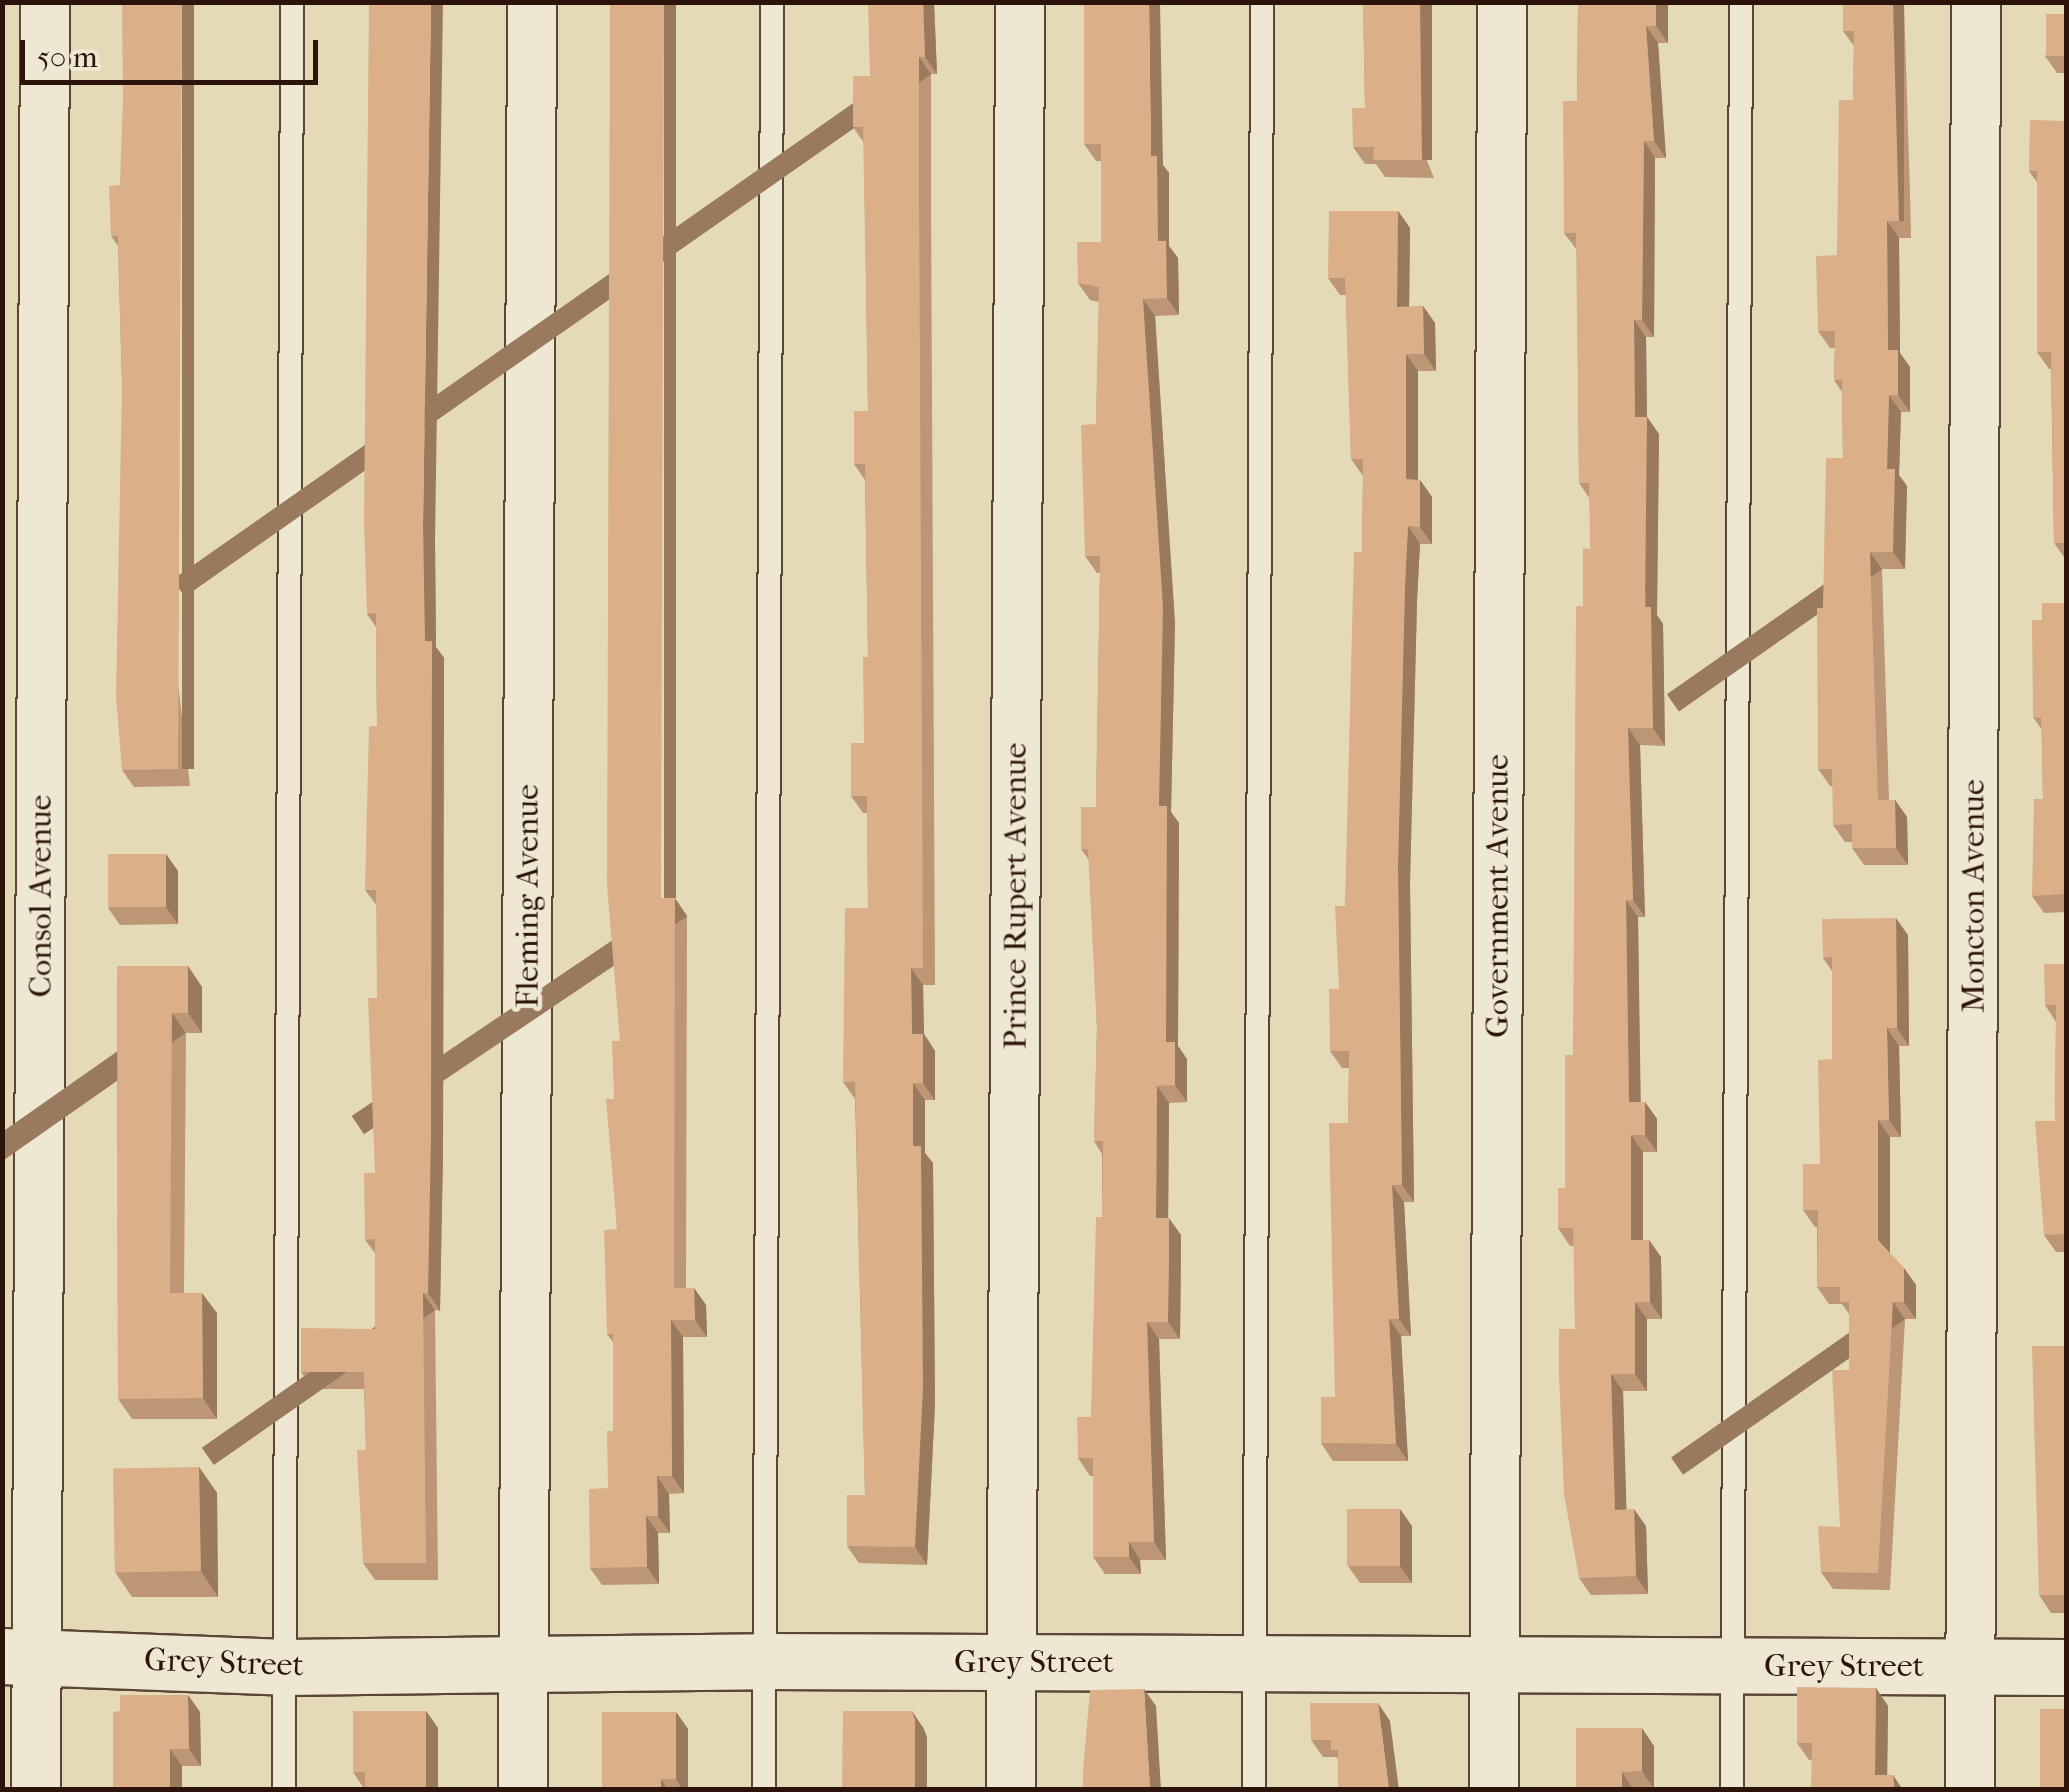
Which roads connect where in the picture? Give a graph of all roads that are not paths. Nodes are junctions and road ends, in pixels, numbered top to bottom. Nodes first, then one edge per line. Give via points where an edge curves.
1 (46, 2) edge
2 (292, 2) edge
3 (532, 2) edge
4 (772, 2) edge
5 (1020, 2) edge
6 (1262, 2) edge
7 (1502, 2) edge
8 (1741, 2) edge
9 (1976, 2) edge
10 (20, 1655) edge
11 (765, 1661) junction
12 (524, 1662) junction
13 (1012, 1662) junction
14 (1254, 1663) junction
15 (1494, 1663) junction
16 (1732, 1665) junction
17 (1971, 1666) junction
18 (285, 1667) junction
19 (2066, 1667) edge
20 (36, 1790) edge
21 (284, 1790) edge
22 (523, 1790) edge
23 (764, 1790) edge
24 (1011, 1790) edge
25 (1254, 1790) edge
26 (1494, 1790) edge
27 (1732, 1790) edge
28 (1970, 1790) edge

1 - 10 street, Consol Avenue
2 - 18 lane
3 - 12 street, Fleming Avenue
4 - 11 lane
5 - 13 street, Prince Rupert Avenue
6 - 14 lane
7 - 15 street, Government Avenue
8 - 16 lane
9 - 17 street, Moncton Avenue
10 - 18 street, Grey Street
10 - 20 street, Consol Avenue
11 - 12 street, Grey Street
11 - 13 street, Grey Street
11 - 23 lane
12 - 18 street, Grey Street
12 - 22 street, Fleming Avenue
13 - 14 street, Grey Street
13 - 24 street, Prince Rupert Avenue
14 - 15 street, Grey Street
14 - 25 lane
15 - 16 street, Grey Street
15 - 26 street, Government Avenue
16 - 17 street, Grey Street
16 - 27 lane
17 - 19 street, Grey Street
17 - 28 street, Moncton Avenue
18 - 21 lane

